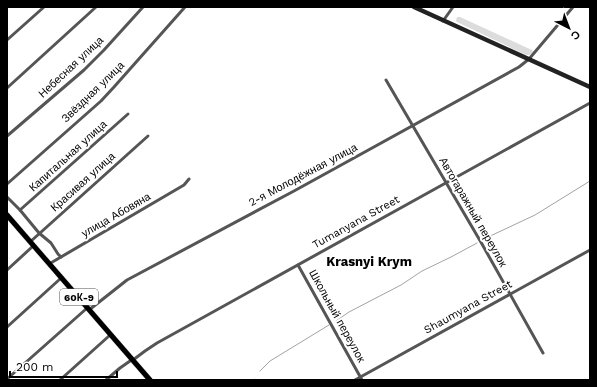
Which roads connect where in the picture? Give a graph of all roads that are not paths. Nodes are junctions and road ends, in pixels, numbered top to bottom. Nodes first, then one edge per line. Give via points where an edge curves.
1 (44, 7) edge
2 (96, 7) edge
3 (143, 7) edge
4 (185, 7) edge
5 (414, 7) edge
6 (453, 7) edge
7 (572, 7) edge
8 (443, 21) junction
9 (7, 40) edge
10 (529, 59) junction
11 (386, 80) dead end
12 (590, 87) edge
13 (7, 88) edge
14 (590, 103) edge
15 (128, 114) dead end
16 (413, 126) junction
17 (7, 136) edge
18 (148, 136) dead end
19 (189, 179) dead end
20 (446, 183) junction
21 (7, 184) edge
22 (7, 197) edge
23 (20, 210) junction
24 (7, 216) edge
25 (39, 233) junction
26 (31, 244) junction
27 (590, 250) edge
28 (61, 257) junction
29 (49, 264) junction
30 (298, 265) junction
31 (7, 270) edge
32 (60, 280) junction
33 (510, 294) junction
34 (88, 309) junction
35 (7, 327) edge
36 (109, 336) junction
37 (543, 353) dead end
38 (131, 360) junction
39 (361, 378) edge
40 (7, 379) edge
41 (60, 380) edge
42 (106, 380) edge
43 (148, 380) edge
44 (355, 380) edge

1 - 9 street
2 - 13 street
3 - 17 street, Небесная улица via 84,70
4 - 21 street, Звёздная улица via 101,101
5 - 8 street
6 - 8 street
7 - 10 street, 2-я Молодёжная улица
8 - 10 street
10 - 12 street
10 - 16 street, 2-я Молодёжная улица
11 - 16 street, Автогаражный переулок
14 - 20 street, Tumanyana Street
15 - 23 street, Капитальная улица
16 - 20 street, Автогаражный переулок
16 - 34 street, 2-я Молодёжная улица via 127,280
18 - 25 street, Красивая улица
19 - 28 street, улица Абовяна via 184,186
20 - 30 street, Tumanyana Street
20 - 33 street, Автогаражный переулок
22 - 23 street
23 - 25 street
24 - 26 main road, 60К-9
25 - 26 street, Красивая улица
25 - 28 street
26 - 29 main road, 60К-9
26 - 31 street, Красивая улица
26 - 32 main road, 60К-9
27 - 33 street, Shaumyana Street
28 - 29 street, улица Абовяна
29 - 34 main road, 60К-9
30 - 38 street, Tumanyana Street
30 - 39 street, Школьный переулок
32 - 34 main road, 60К-9
32 - 35 street
33 - 37 street, Автогаражный переулок
33 - 39 street, Shaumyana Street
34 - 36 main road, 60К-9
34 - 38 main road, 60К-9
34 - 40 street, 2-я Молодёжная улица
36 - 38 main road, 60К-9
36 - 41 street
38 - 42 street, Tumanyana Street
38 - 43 main road, 60К-9
39 - 44 street, Shaumyana Street

